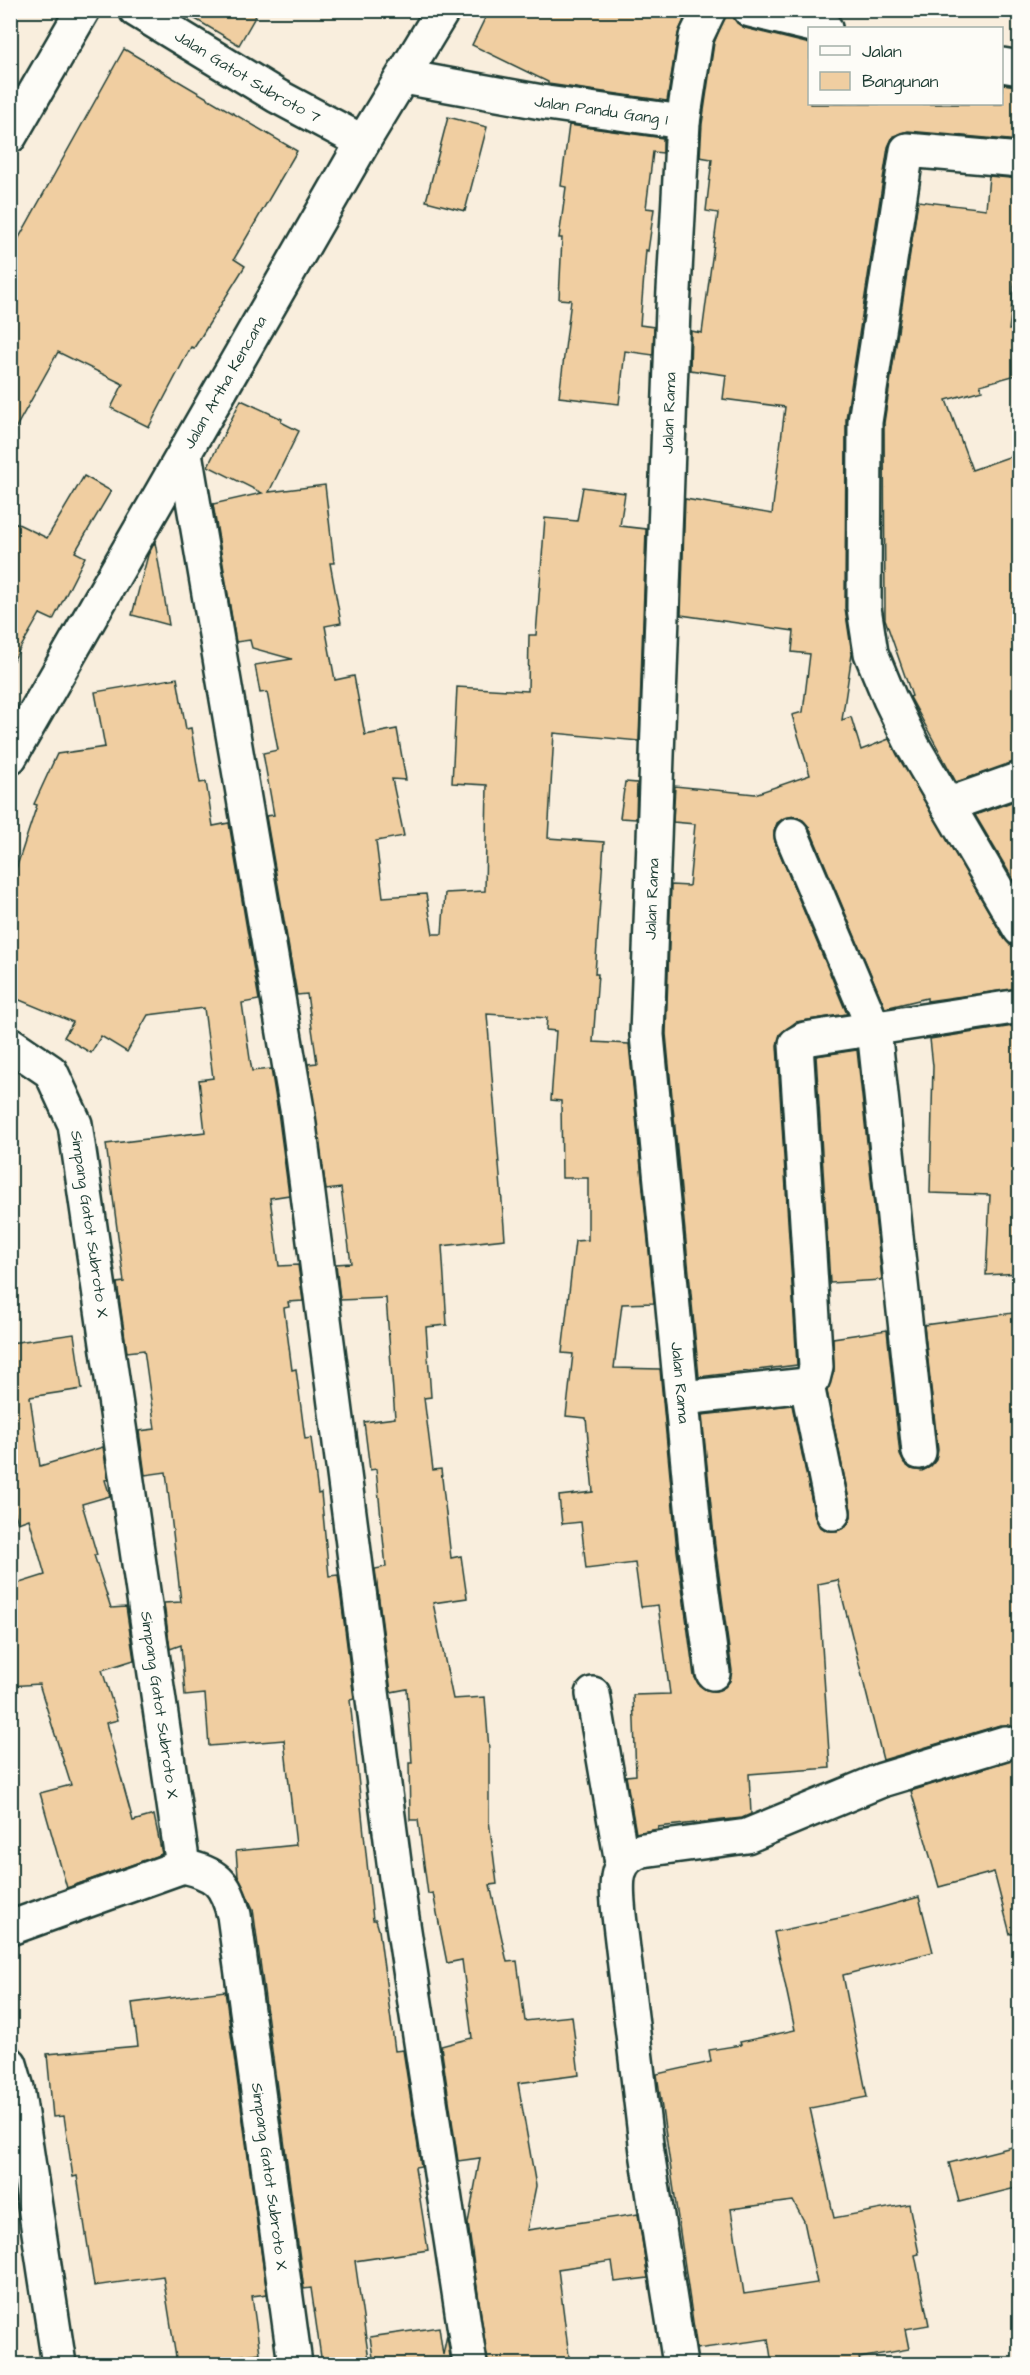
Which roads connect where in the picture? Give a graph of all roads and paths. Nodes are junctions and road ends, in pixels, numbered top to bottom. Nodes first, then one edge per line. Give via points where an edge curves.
1 (83, 10) edge
2 (136, 10) edge
3 (443, 10) edge
4 (709, 10) edge
5 (750, 10) edge
6 (821, 27) edge
7 (1003, 65) edge
8 (1020, 68) edge
9 (404, 77) junction
10 (683, 122) junction
11 (10, 136) edge
12 (363, 141) junction
13 (1020, 160) edge
14 (185, 453) junction
15 (10, 757) edge
16 (1020, 779) edge
17 (947, 805) junction
18 (792, 835) dead end
19 (1020, 929) edge
20 (1020, 1006) edge
21 (874, 1029) junction
22 (10, 1044) edge
23 (807, 1385) junction
24 (682, 1398) junction
25 (920, 1452) dead end
26 (833, 1513) dead end
27 (713, 1673) dead end
28 (593, 1694) dead end
29 (1005, 1743) dead end
30 (622, 1863) junction
31 (183, 1866) junction
32 (10, 1928) edge
33 (10, 2064) edge
34 (59, 2364) edge
35 (295, 2364) edge
36 (470, 2364) edge
37 (680, 2364) edge

1 - 11 street
2 - 12 street, Jalan Gatot Subroto 7 via 278,96
3 - 9 street, Jalan Artha Kencana
4 - 10 street, Jalan Pandu Gang 1 via 696,37
5 - 6 street
7 - 8 street
9 - 10 street, Jalan Pandu Gang 1
9 - 12 street, Jalan Artha Kencana
10 - 24 street, Jalan Rama via 648,1035
12 - 14 street, Jalan Artha Kencana
13 - 17 street via 907,150 865,422 864,608 871,653 913,746
14 - 15 street, Jalan Artha Kencana
14 - 36 street via 297,1109 394,1866
16 - 17 street
17 - 19 street
18 - 21 street
20 - 21 street
21 - 23 street via 805,1039 794,1049 816,1367
21 - 25 street
22 - 31 street, Simpang Gatot Subroto X via 51,1072 75,1124
23 - 24 street
23 - 26 street
24 - 27 street, Jalan Rama
28 - 30 street
29 - 30 street via 882,1780 747,1836 642,1850 630,1854
30 - 37 street via 617,1887 620,1927 647,2152
31 - 32 street
31 - 35 street, Simpang Gatot Subroto X via 216,1877 228,1894 234,1916
33 - 34 street via 17,2088

